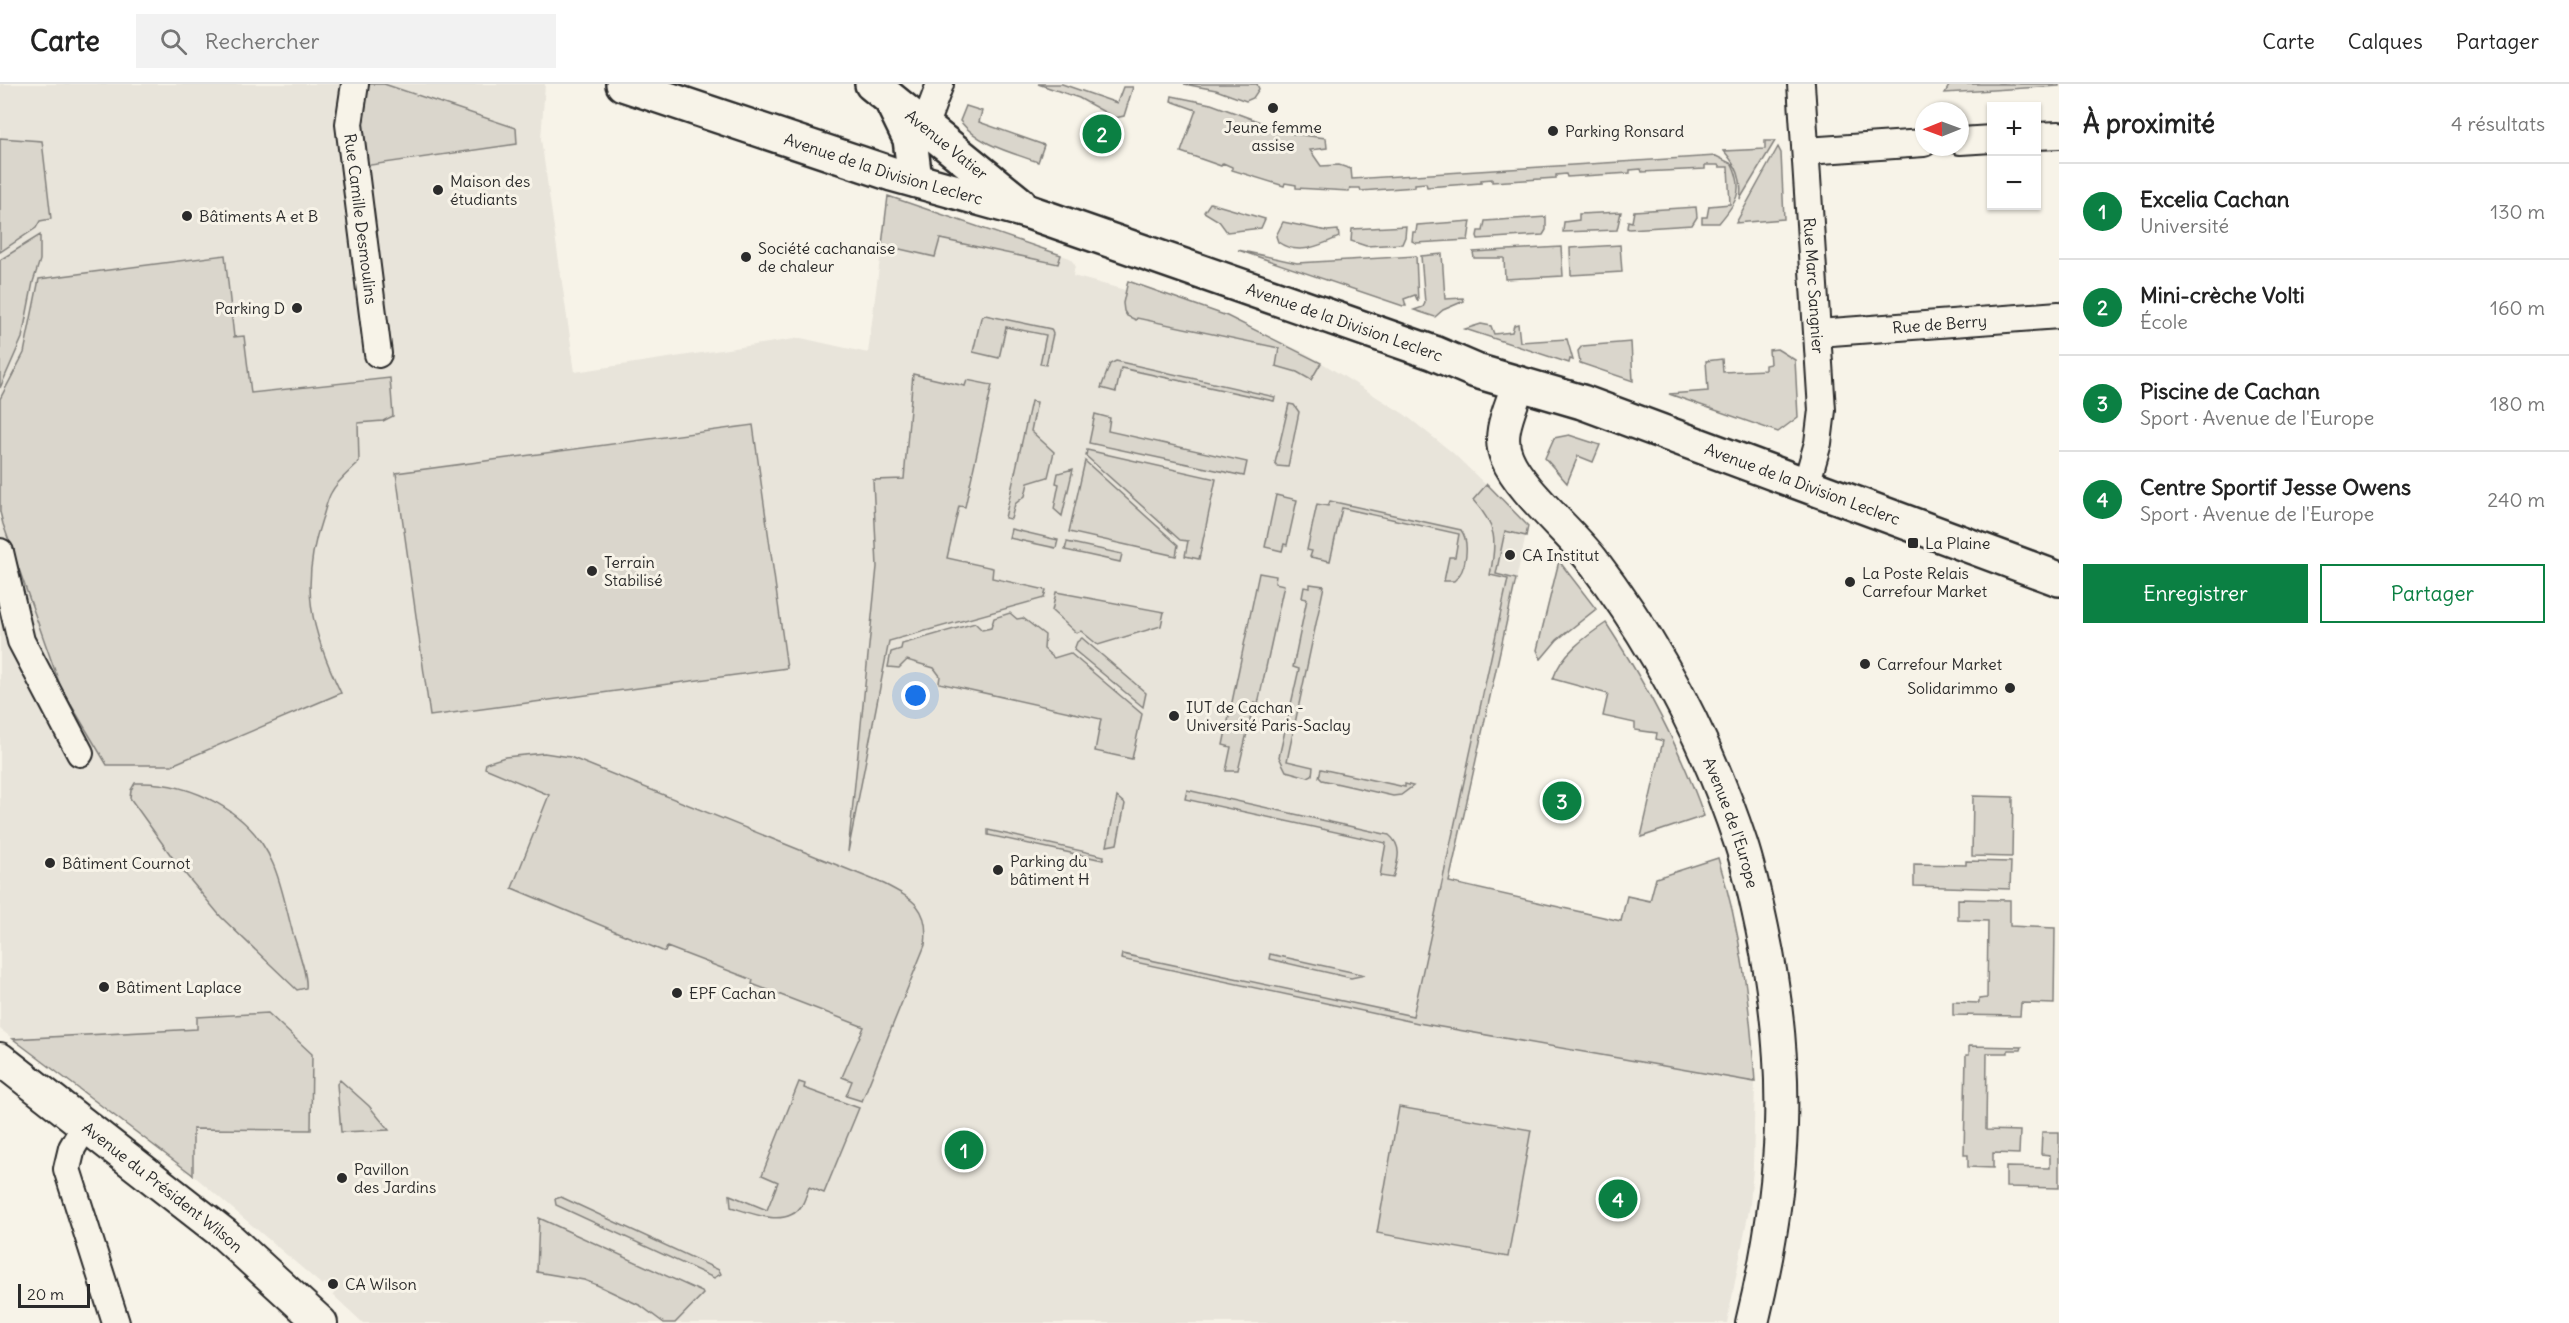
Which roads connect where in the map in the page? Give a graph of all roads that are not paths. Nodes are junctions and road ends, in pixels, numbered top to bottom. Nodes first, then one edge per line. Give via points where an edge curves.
1 (355, 84) edge
2 (623, 84) edge
3 (940, 84) edge
4 (1801, 84) edge
5 (881, 92) edge
6 (924, 127) junction
7 (2059, 135) edge
8 (2041, 136) edge
9 (1987, 139) edge
10 (1969, 140) edge
11 (1915, 144) edge
12 (1806, 151) junction
13 (904, 177) junction
14 (1029, 212) junction
15 (2059, 315) edge
16 (1818, 333) junction
17 (378, 354) dead end
18 (1518, 384) junction
19 (1806, 485) junction
20 (0, 552) edge
21 (2059, 579) edge
22 (10, 642) edge
23 (80, 753) dead end
24 (0, 1059) edge
25 (85, 1126) junction
26 (116, 1323) edge
27 (321, 1323) edge
28 (1752, 1323) edge

1 - 17 street, Rue Camille Desmoulins via 349,124
2 - 13 main road, Avenue de la Division Leclerc
3 - 6 street
4 - 12 street, Rue Marc Sangnier
5 - 6 main road, Avenue Vatier
5 - 13 main road, Avenue Vatier via 910,140
6 - 14 main road, Avenue Vatier
7 - 8 street
9 - 10 street
11 - 12 street
12 - 16 street, Rue Marc Sangnier
13 - 14 main road, Avenue de la Division Leclerc
14 - 18 main road, Avenue de la Division Leclerc
15 - 16 street, Rue de Berry
16 - 19 street, Rue Marc Sangnier via 1822,410
18 - 19 main road, Avenue de la Division Leclerc via 1582,402
18 - 28 street, Avenue de l'Europe via 1501,441 1507,458 1532,493 1591,559 1648,640 1678,691 1716,775 1757,902 1778,1016 1783,1095 1775,1209
19 - 21 main road, Avenue de la Division Leclerc
20 - 22 street
22 - 23 street
24 - 25 street, Avenue du Président Wilson
25 - 26 street via 72,1148 67,1169
25 - 27 street, Avenue du Président Wilson via 224,1234

